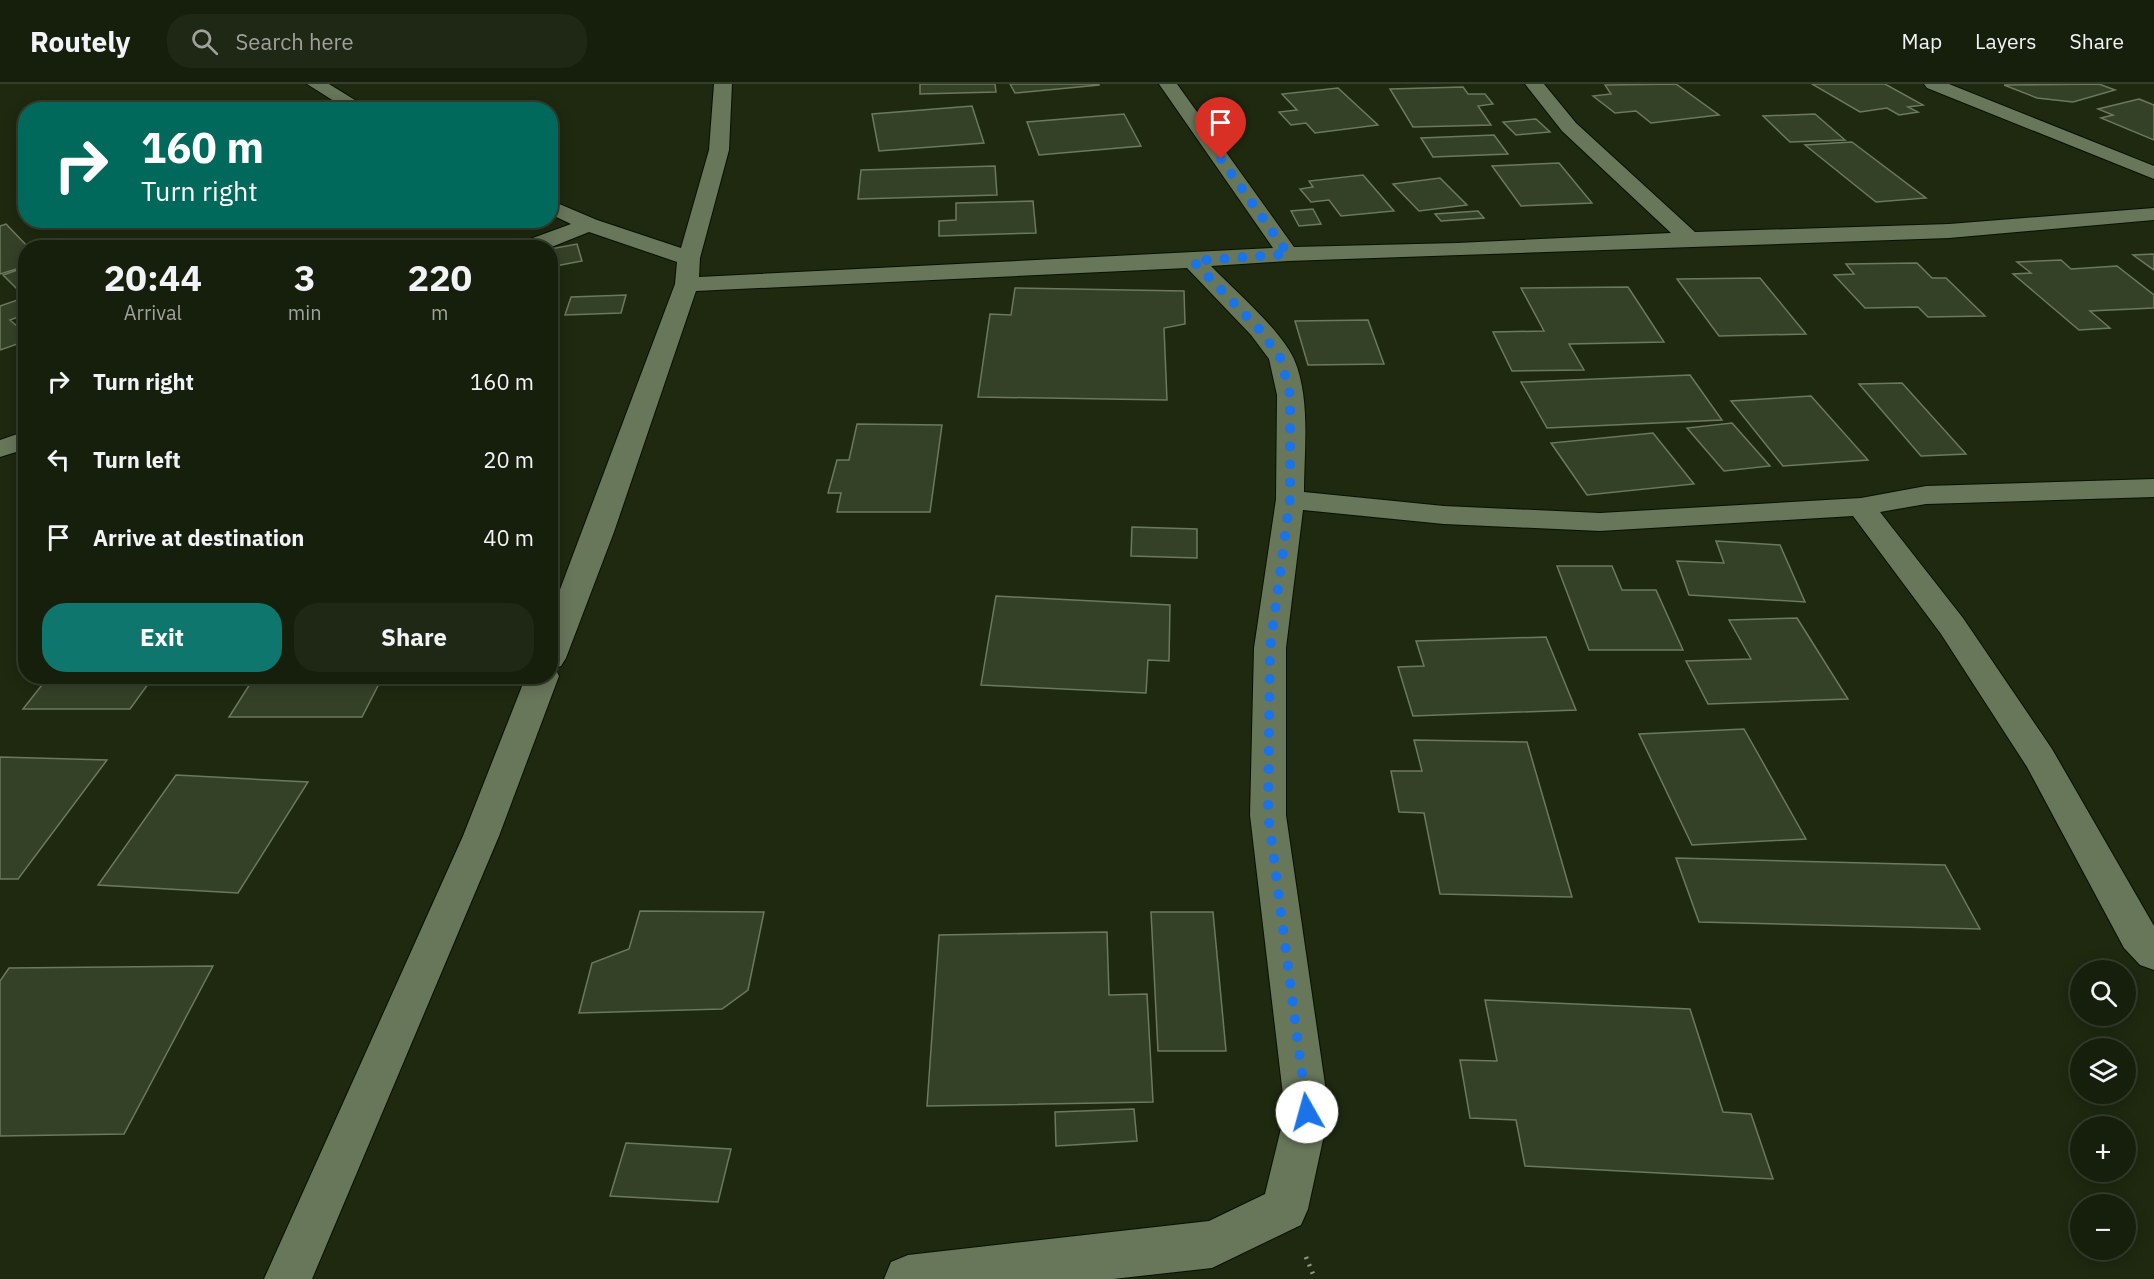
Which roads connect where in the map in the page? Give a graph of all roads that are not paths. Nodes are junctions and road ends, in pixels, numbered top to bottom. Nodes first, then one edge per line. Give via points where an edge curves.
1 (316, 84) edge
2 (723, 84) edge
3 (1168, 84) edge
4 (1534, 84) edge
5 (1933, 84) edge
6 (348, 102) edge
7 (2154, 173) edge
8 (558, 210) edge
9 (2154, 214) edge
10 (589, 225) junction
11 (1690, 239) junction
12 (549, 240) edge
13 (1288, 254) junction
14 (689, 258) junction
15 (1193, 261) junction
16 (687, 284) junction
17 (18, 442) edge
18 (0, 449) edge
19 (2154, 488) edge
20 (1290, 499) junction
21 (1861, 507) junction
22 (558, 637) edge
23 (540, 684) edge
24 (2154, 953) edge
25 (288, 1279) edge
26 (908, 1279) edge

1 - 6 street
2 - 14 street via 719,150
3 - 13 street
4 - 11 street via 1569,127
5 - 7 street
8 - 10 street
9 - 11 street via 1949,231
10 - 12 street
10 - 14 street
11 - 13 street
13 - 15 street
14 - 16 street
15 - 16 street
15 - 20 street via 1260,330 1281,359 1290,395
16 - 22 street
17 - 18 street
19 - 21 street via 1926,495
20 - 21 street via 1413,513 1600,522
20 - 26 street via 1270,648 1268,814 1307,1112 1285,1209 1212,1244
21 - 24 street via 1952,626 2040,758 2138,936
23 - 25 street via 481,836

